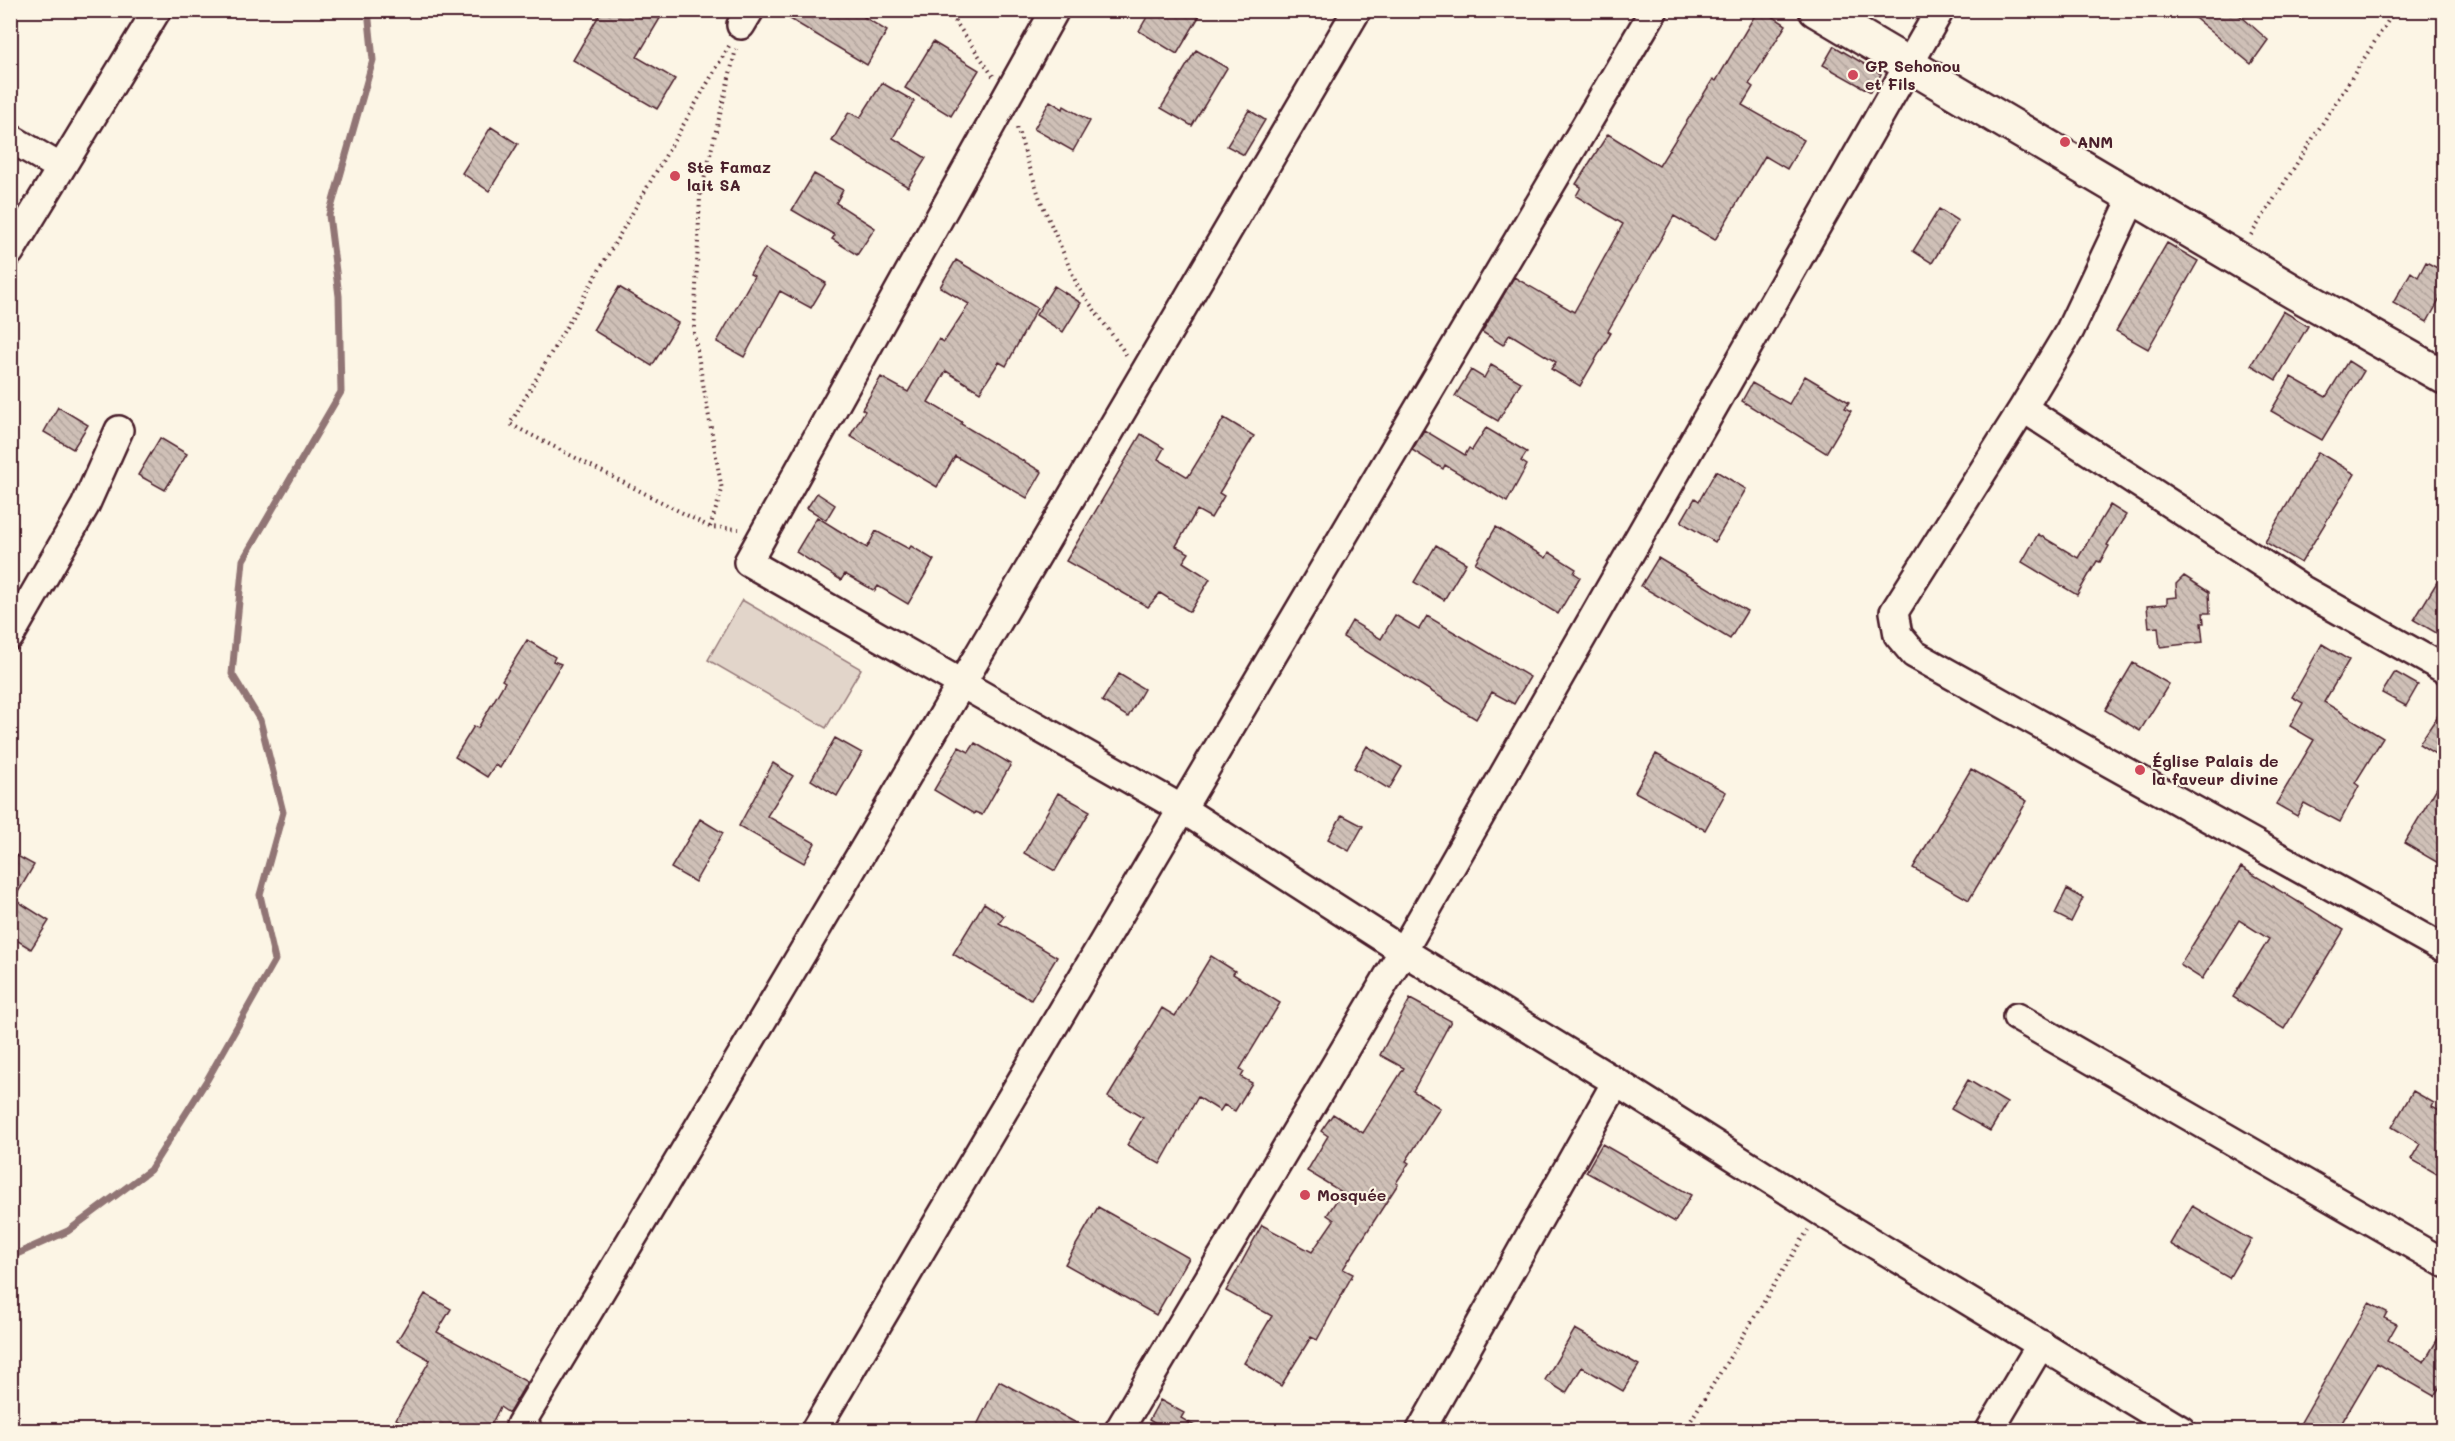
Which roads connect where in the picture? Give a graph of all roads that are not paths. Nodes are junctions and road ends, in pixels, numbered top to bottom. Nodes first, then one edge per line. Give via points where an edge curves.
1 (157, 10) edge
2 (1055, 10) edge
3 (1357, 10) edge
4 (1654, 10) edge
5 (1816, 10) edge
6 (1940, 10) edge
7 (1908, 66) junction
8 (10, 138) edge
9 (61, 168) junction
10 (2133, 197) junction
11 (10, 252) edge
12 (2445, 376) edge
13 (2023, 408) junction
14 (118, 430) dead end
15 (10, 636) edge
16 (2445, 669) edge
17 (961, 685) junction
18 (1182, 809) junction
19 (2445, 949) edge
20 (1403, 951) junction
21 (2017, 1017) dead end
22 (1616, 1082) junction
23 (2445, 1263) edge
24 (2041, 1344) junction
25 (522, 1429) edge
26 (815, 1431) edge
27 (1119, 1431) edge
28 (1420, 1431) edge
29 (1990, 1431) edge
30 (2181, 1431) edge

1 - 9 street
2 - 17 street via 748,562
3 - 17 street
4 - 18 street
5 - 7 street
6 - 7 street
7 - 10 street
7 - 20 street
8 - 9 street
9 - 11 street
10 - 12 street
10 - 13 street via 2070,330
13 - 16 street via 2303,590
13 - 19 street via 1894,612 1898,635 1914,654
14 - 15 street via 85,506
17 - 18 street
17 - 25 street
18 - 20 street
18 - 26 street
20 - 22 street
20 - 27 street
21 - 23 street
22 - 24 street
22 - 28 street
24 - 29 street
24 - 30 street

